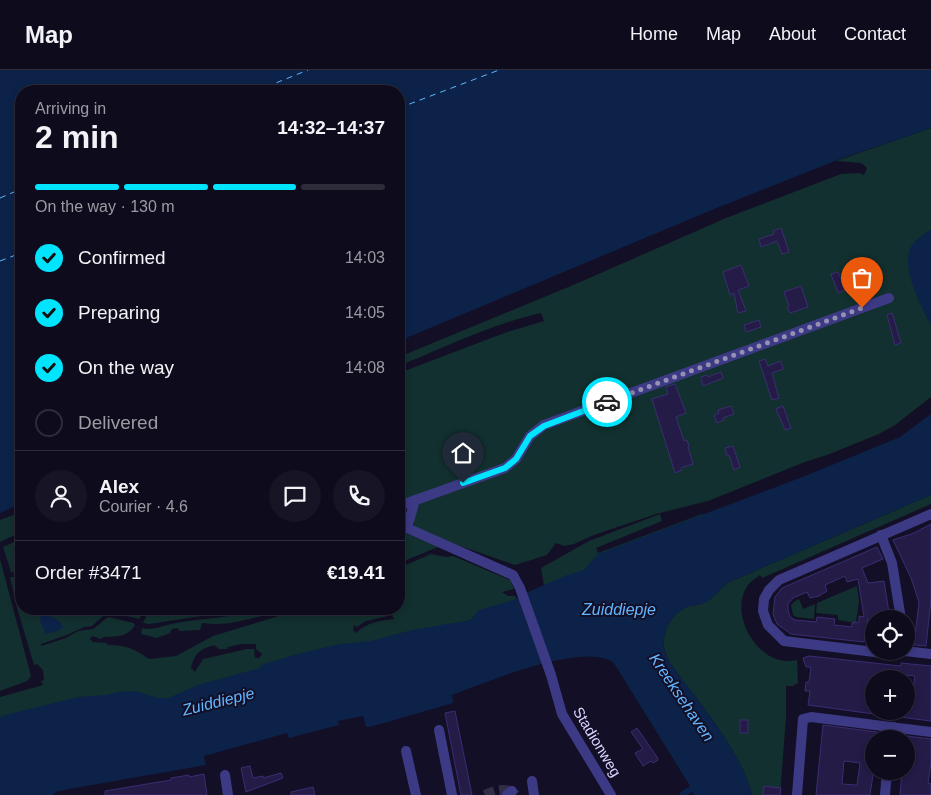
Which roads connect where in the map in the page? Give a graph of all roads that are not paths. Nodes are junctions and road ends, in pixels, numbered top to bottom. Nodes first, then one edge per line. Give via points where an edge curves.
1 (889, 298) dead end
2 (415, 500) junction
3 (405, 504) edge
4 (931, 514) edge
5 (407, 528) joint
6 (881, 535) junction
7 (900, 610) edge
8 (865, 651) edge
9 (915, 652) edge
10 (931, 654) edge
11 (893, 727) junction
12 (439, 730) dead end
13 (892, 730) edge
14 (931, 732) edge
15 (406, 751) dead end
16 (225, 775) dead end
17 (886, 780) edge
18 (532, 781) dead end
19 (228, 795) edge
20 (416, 795) edge
21 (452, 795) edge
22 (534, 795) edge
23 (611, 795) edge
24 (797, 795) edge
25 (884, 795) edge

1 - 2 street via 544,426 530,436 516,459 505,468
2 - 3 street
2 - 5 street
4 - 6 street
5 - 23 street, Stadionweg via 513,575 551,675 562,714
6 - 7 street via 892,564
6 - 8 street via 779,580 764,599 763,611 768,625 784,641
9 - 10 street
11 - 13 street
11 - 14 street
11 - 24 street via 811,717 803,719
12 - 21 street
15 - 20 street
16 - 19 street
17 - 25 street
18 - 22 street

